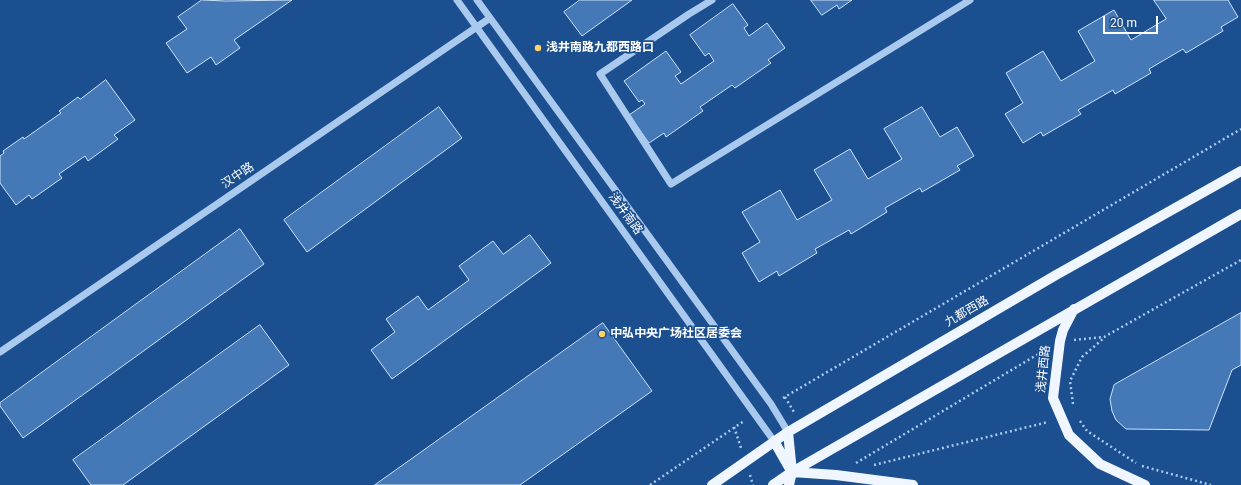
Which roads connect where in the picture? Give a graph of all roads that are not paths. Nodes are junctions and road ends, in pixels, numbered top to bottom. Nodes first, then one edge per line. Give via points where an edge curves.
1 (458, 0) edge
2 (477, 0) edge
3 (712, 0) edge
4 (970, 0) edge
5 (490, 18) junction
6 (476, 27) junction
7 (1241, 170) edge
8 (1241, 214) edge
9 (1074, 309) junction
10 (0, 352) edge
11 (788, 432) junction
12 (774, 442) junction
13 (792, 472) junction
14 (712, 485) edge
15 (773, 485) edge
16 (789, 485) edge
17 (913, 485) edge
18 (1145, 485) edge

1 - 6 street, 浅井南路
2 - 5 street, 浅井南路
3 - 4 street via 600,74 671,184
5 - 6 street, 汉中路
5 - 11 street, 浅井南路 via 771,404
6 - 10 street, 汉中路
6 - 12 street, 浅井南路
7 - 11 main road, 九都西路
8 - 9 main road
9 - 13 main road
9 - 18 main road, 浅井西路 via 1060,341 1053,398 1061,418 1069,435 1100,464
11 - 12 main road, 九都西路
11 - 13 main road
12 - 13 main road
12 - 14 main road, 九都西路
13 - 15 main road
13 - 16 main road
13 - 17 main road via 836,474

